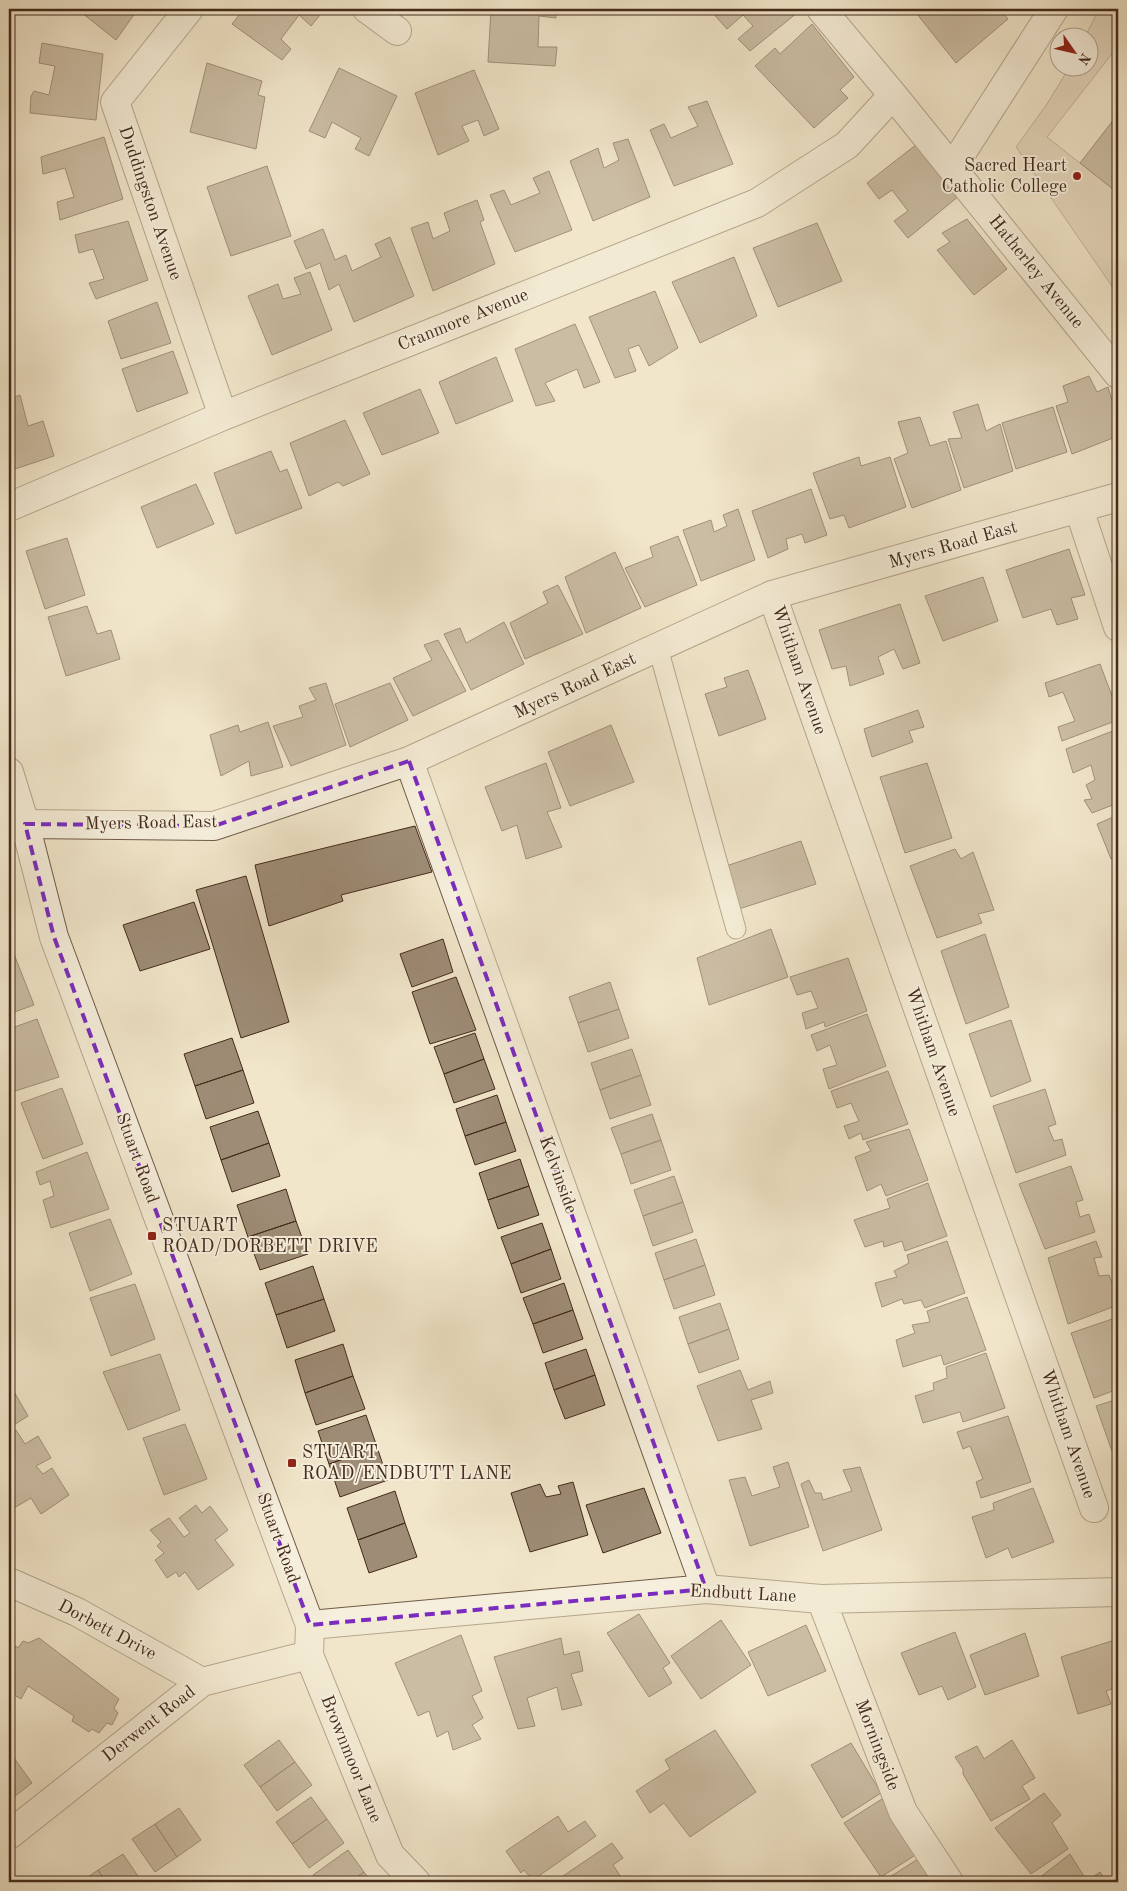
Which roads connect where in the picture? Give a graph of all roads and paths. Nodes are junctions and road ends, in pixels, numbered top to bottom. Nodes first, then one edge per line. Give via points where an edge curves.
1 (189, 9) edge
2 (367, 9) edge
3 (821, 9) edge
4 (1054, 9) edge
5 (397, 31) dead end
6 (893, 95) junction
7 (952, 168) junction
8 (1118, 374) edge
9 (224, 416) junction
10 (1118, 498) edge
11 (9, 507) edge
12 (1079, 509) junction
13 (772, 595) junction
14 (1118, 627) edge
15 (658, 648) junction
16 (409, 761) junction
17 (9, 772) edge
18 (17, 826) edge
19 (736, 929) dead end
20 (1094, 1508) dead end
21 (9, 1582) edge
22 (706, 1589) junction
23 (1118, 1592) edge
24 (821, 1599) junction
25 (310, 1625) junction
26 (309, 1655) junction
27 (202, 1682) junction
28 (9, 1835) edge
29 (416, 1882) edge
30 (949, 1882) edge

1 - 9 street, Duddingston Avenue via 115,102
2 - 5 street
3 - 6 street, Hatherley Avenue
4 - 7 street
6 - 7 street, Hatherley Avenue
6 - 9 street, Cranmore Avenue via 847,145 757,203
7 - 8 street, Hatherley Avenue
9 - 11 street, Cranmore Avenue
10 - 12 street, Myers Road East
12 - 13 street, Myers Road East
12 - 14 street
13 - 15 street, Myers Road East
13 - 20 street, Whitham Avenue
15 - 16 street, Myers Road East
15 - 19 lane
16 - 18 street, Myers Road East via 214,826
16 - 22 street, Kelvinside
17 - 18 street, Stuart Road
18 - 25 street, Stuart Road via 54,937
21 - 27 street, Dorbett Drive via 77,1612
22 - 24 street, Endbutt Lane
22 - 25 street, Endbutt Lane
23 - 24 street, Endbutt Lane
24 - 30 street, Morningside via 903,1812
25 - 26 street, Brownmoor Lane
26 - 27 street, Derwent Road
26 - 29 street, Brownmoor Lane via 390,1855
27 - 28 street, Derwent Road

